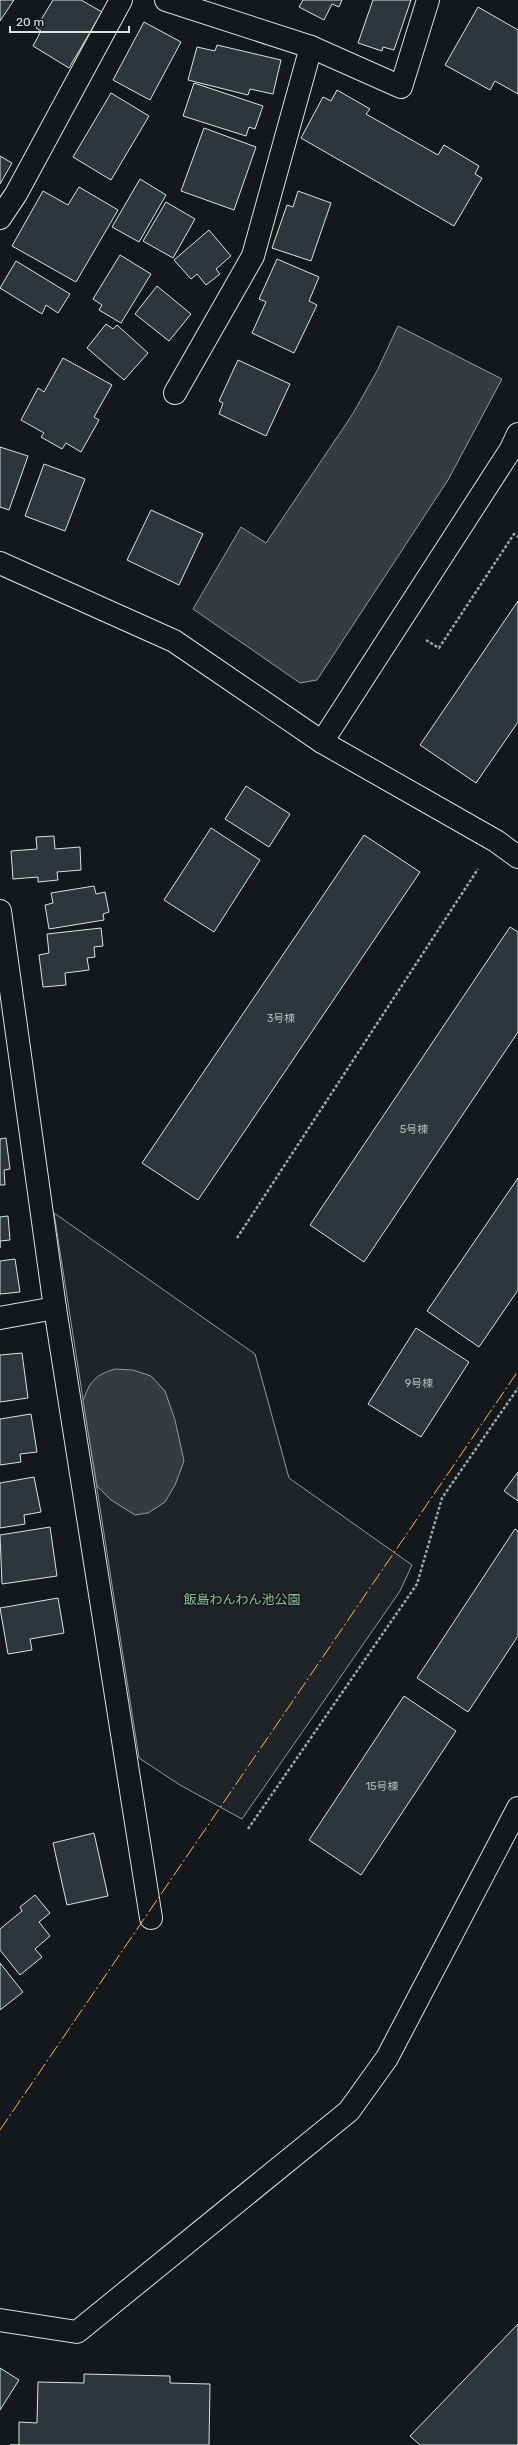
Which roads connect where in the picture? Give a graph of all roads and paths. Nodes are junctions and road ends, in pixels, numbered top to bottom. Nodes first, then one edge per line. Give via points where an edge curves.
1 (121, 0) edge
2 (166, 0) edge
3 (428, 0) edge
4 (311, 46) junction
5 (0, 218) edge
6 (175, 393) dead end
7 (518, 434) edge
8 (518, 537) edge
9 (0, 563) edge
10 (398, 623) junction
11 (322, 742) junction
12 (496, 841) junction
13 (518, 856) edge
14 (0, 911) edge
15 (237, 1238) dead end
16 (55, 1308) junction
17 (0, 1318) edge
18 (518, 1388) edge
19 (518, 1808) edge
20 (248, 1829) dead end
21 (151, 1918) dead end
22 (0, 2320) edge

1 - 5 street via 16,194
2 - 4 street
3 - 4 street via 401,87
4 - 6 street via 253,256
7 - 10 street via 512,449
8 - 10 path via 514,534 439,648
9 - 11 street via 174,641
10 - 11 street
11 - 12 street
12 - 13 street
12 - 15 path
14 - 16 street
16 - 17 street
16 - 21 street
18 - 20 path via 442,1498 417,1584
19 - 22 street via 387,2058 349,2111 77,2332

